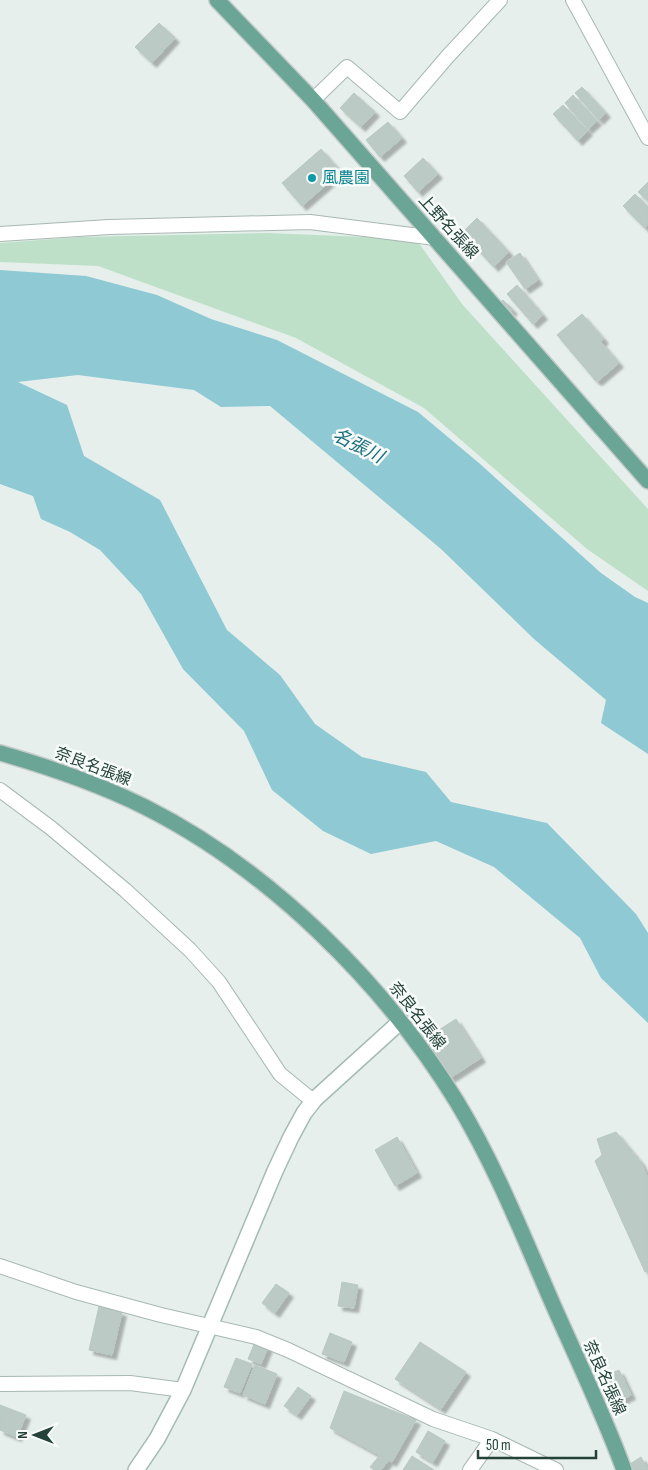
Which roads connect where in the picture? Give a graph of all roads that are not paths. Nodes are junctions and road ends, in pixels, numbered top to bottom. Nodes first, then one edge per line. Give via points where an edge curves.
1 (217, 0) edge
2 (500, 0) edge
3 (573, 0) edge
4 (313, 100) junction
5 (648, 138) edge
6 (0, 234) edge
7 (435, 238) junction
8 (648, 481) edge
9 (0, 754) edge
10 (0, 790) edge
11 (401, 1021) junction
12 (313, 1101) junction
13 (0, 1266) edge
14 (210, 1326) junction
15 (0, 1384) edge
16 (183, 1390) junction
17 (492, 1439) junction
18 (136, 1470) edge
19 (470, 1470) edge
20 (556, 1470) edge
21 (624, 1470) edge

1 - 4 main road, 上野名張線
2 - 4 street via 400,112 347,67
3 - 5 street
4 - 7 main road, 上野名張線
6 - 7 street via 109,227 310,222
7 - 8 main road, 上野名張線
9 - 11 main road, 奈良名張線 via 119,795 172,822 225,855 319,932
10 - 12 street via 52,828 190,950 219,982 280,1074
11 - 12 street
11 - 21 main road, 奈良名張線 via 458,1103 492,1166
12 - 14 street via 274,1171
13 - 14 street via 76,1292
14 - 16 street
14 - 17 street via 256,1337 433,1419
15 - 16 street via 130,1384
16 - 18 street
17 - 19 street
17 - 20 street

